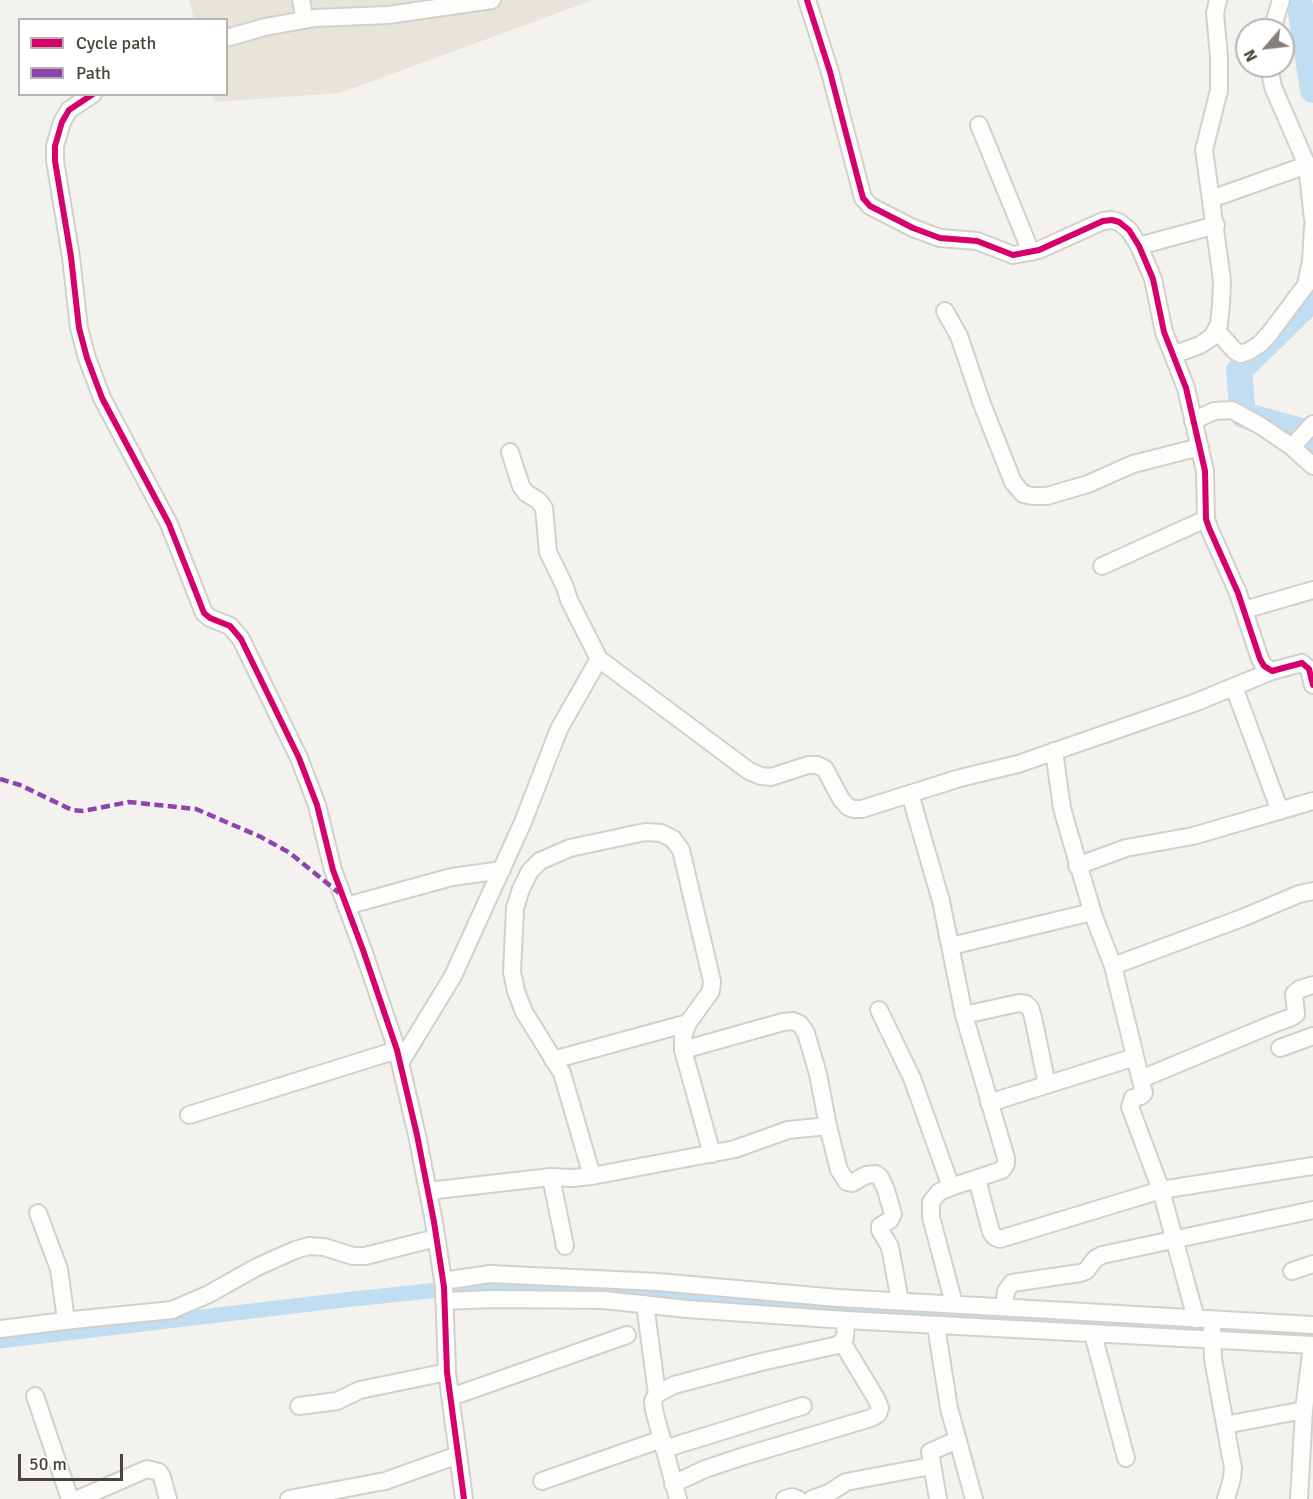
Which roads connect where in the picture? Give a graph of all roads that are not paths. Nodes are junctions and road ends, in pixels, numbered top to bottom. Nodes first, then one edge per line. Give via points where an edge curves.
1 (301, 0) edge
2 (492, 0) edge
3 (807, 0) edge
4 (1218, 0) edge
5 (1281, 0) edge
6 (1276, 18) edge
7 (305, 20) junction
8 (228, 37) edge
9 (1271, 78) edge
10 (90, 96) edge
11 (979, 125) dead end
12 (1307, 165) junction
13 (1211, 199) junction
14 (1313, 219) edge
15 (1216, 225) junction
16 (1313, 227) edge
17 (1140, 246) junction
18 (1031, 252) junction
19 (945, 311) dead end
20 (1216, 330) junction
21 (1173, 355) junction
22 (1193, 420) junction
23 (1303, 434) edge
24 (1200, 447) junction
25 (510, 452) dead end
26 (1313, 465) edge
27 (1206, 519) junction
28 (1102, 566) dead end
29 (1313, 590) edge
30 (1244, 610) junction
31 (599, 659) junction
32 (1272, 671) junction
33 (1313, 685) edge
34 (1234, 687) junction
35 (1054, 751) junction
36 (910, 794) junction
37 (1313, 801) edge
38 (1280, 811) junction
39 (1077, 866) junction
40 (502, 870) junction
41 (1313, 891) edge
42 (346, 906) junction
43 (1092, 912) junction
44 (951, 945) junction
45 (1113, 966) junction
46 (1313, 985) edge
47 (879, 1010) dead end
48 (964, 1016) junction
49 (688, 1023) junction
50 (1313, 1036) edge
51 (1280, 1048) dead end
52 (683, 1050) junction
53 (398, 1057) junction
54 (1135, 1057) junction
55 (553, 1060) junction
56 (1141, 1078) junction
57 (1047, 1085) junction
58 (989, 1103) junction
59 (189, 1115) dead end
60 (828, 1126) junction
61 (712, 1154) junction
62 (1313, 1167) edge
63 (592, 1176) junction
64 (551, 1177) junction
65 (977, 1179) junction
66 (951, 1187) junction
67 (1161, 1190) junction
68 (428, 1191) junction
69 (1313, 1210) edge
70 (38, 1213) dead end
71 (436, 1238) junction
72 (1175, 1240) junction
73 (565, 1246) dead end
74 (1313, 1264) edge
75 (1292, 1271) dead end
76 (444, 1291) junction
77 (900, 1301) junction
78 (645, 1304) junction
79 (954, 1304) junction
80 (1004, 1306) junction
81 (66, 1320) junction
82 (846, 1320) junction
83 (1313, 1325) edge
84 (936, 1326) junction
85 (1209, 1327) junction
86 (0, 1329) edge
87 (1093, 1334) junction
88 (627, 1335) dead end
89 (842, 1342) junction
90 (1313, 1345) edge
91 (447, 1372) junction
92 (657, 1394) junction
93 (35, 1396) dead end
94 (451, 1397) junction
95 (299, 1406) dead end
96 (803, 1406) dead end
97 (1304, 1410) junction
98 (1225, 1425) junction
99 (957, 1440) junction
100 (663, 1444) junction
101 (458, 1455) junction
102 (1126, 1458) dead end
103 (931, 1466) junction
104 (542, 1481) dead end
105 (1304, 1490) edge
106 (104, 1494) edge
107 (672, 1494) edge
108 (830, 1496) edge
109 (70, 1499) edge
110 (78, 1499) edge
111 (168, 1499) edge
112 (289, 1499) edge
113 (464, 1499) edge
114 (785, 1499) edge
115 (798, 1499) edge
116 (812, 1499) edge
117 (938, 1499) edge
118 (974, 1499) edge
119 (1226, 1499) edge

1 - 7 street
2 - 7 street via 388,15
3 - 18 street via 863,198 870,206 940,238 977,241 1013,255
4 - 13 street via 1215,13 1219,90 1204,150
5 - 6 street
7 - 8 street
9 - 12 street
10 - 42 street via 69,110 55,146 78,328 87,358 102,398 169,524 204,613 230,626 240,639 299,758
11 - 18 street
12 - 13 street
12 - 14 street
13 - 15 street
15 - 17 street
15 - 20 street via 1222,280
16 - 20 street via 1306,285 1260,344 1242,354
17 - 18 street via 1129,230 1112,220
17 - 21 street
19 - 24 street via 959,336 1013,482 1023,494 1047,496 1088,484 1132,464
20 - 21 street via 1200,345
21 - 22 street
22 - 23 street via 1214,411 1232,410 1261,426
22 - 24 street
23 - 26 street
24 - 27 street via 1207,484
25 - 31 street via 521,486 543,508 548,552
27 - 28 street
27 - 30 street
29 - 30 street
30 - 32 street via 1260,659
31 - 36 street via 749,771 761,776 780,776 817,765 825,769 841,799 854,809
31 - 40 street via 560,729
32 - 33 street via 1302,663 1309,669
32 - 34 street
34 - 35 street
34 - 38 street
35 - 36 street
35 - 39 street via 1062,808
36 - 44 street
37 - 38 street
38 - 39 street via 1193,836 1126,848
39 - 43 street
40 - 42 street via 452,877
40 - 53 street via 453,976
41 - 45 street
42 - 53 street
43 - 44 street
43 - 45 street
44 - 48 street
45 - 54 street
46 - 56 street via 1294,994 1296,1014 1292,1017
47 - 66 street via 912,1078
48 - 57 street via 1026,1004 1034,1017
48 - 58 street
49 - 52 street
49 - 55 street
49 - 55 street via 707,997 712,981 681,850 673,839 661,833 645,832 570,848 540,861 530,871 515,908 512,972 516,991
50 - 51 street
52 - 60 street via 783,1022 800,1024 818,1074
52 - 61 street
53 - 59 street
53 - 68 street
54 - 56 street
54 - 57 street
55 - 63 street via 567,1087
56 - 67 street via 1144,1093 1133,1098 1130,1107
57 - 58 street
58 - 65 street via 1006,1164 1002,1170
60 - 61 street via 782,1132
60 - 77 street via 838,1170 847,1182 876,1174 886,1190 893,1214 880,1230 890,1247
61 - 63 street
62 - 67 street
63 - 64 street
64 - 68 street
64 - 73 street
65 - 66 street
65 - 67 street via 991,1232 1000,1239
66 - 79 street via 933,1197 930,1210
67 - 72 street
68 - 71 street
69 - 72 street
70 - 81 street via 59,1269
71 - 76 street
71 - 81 street via 365,1256 309,1246 172,1310
72 - 80 street via 1102,1255 1080,1273 1012,1283 1006,1291
72 - 85 street
74 - 75 street
76 - 77 street via 479,1275 505,1275 658,1282
76 - 78 street via 494,1299
76 - 91 street
77 - 79 street
78 - 82 street
78 - 92 street
79 - 80 street
80 - 85 street
81 - 86 street
82 - 84 street
82 - 89 street
83 - 85 street
84 - 87 street
84 - 99 street
85 - 87 street
85 - 90 street
85 - 98 street
87 - 102 street
88 - 94 street
89 - 92 street via 674,1385
89 - 107 street via 877,1400 878,1414 744,1456
90 - 97 street
91 - 94 street
91 - 95 street via 360,1390 337,1401
92 - 100 street via 654,1410
93 - 109 street
94 - 101 street
96 - 100 street
97 - 98 street
97 - 105 street
98 - 119 street via 1233,1468
99 - 103 street via 932,1450
99 - 118 street
100 - 104 street
100 - 107 street
101 - 112 street via 385,1480
101 - 113 street
103 - 108 street via 846,1482
103 - 117 street
106 - 110 street
106 - 111 street via 140,1471 153,1469 162,1477
108 - 116 street
114 - 115 street

